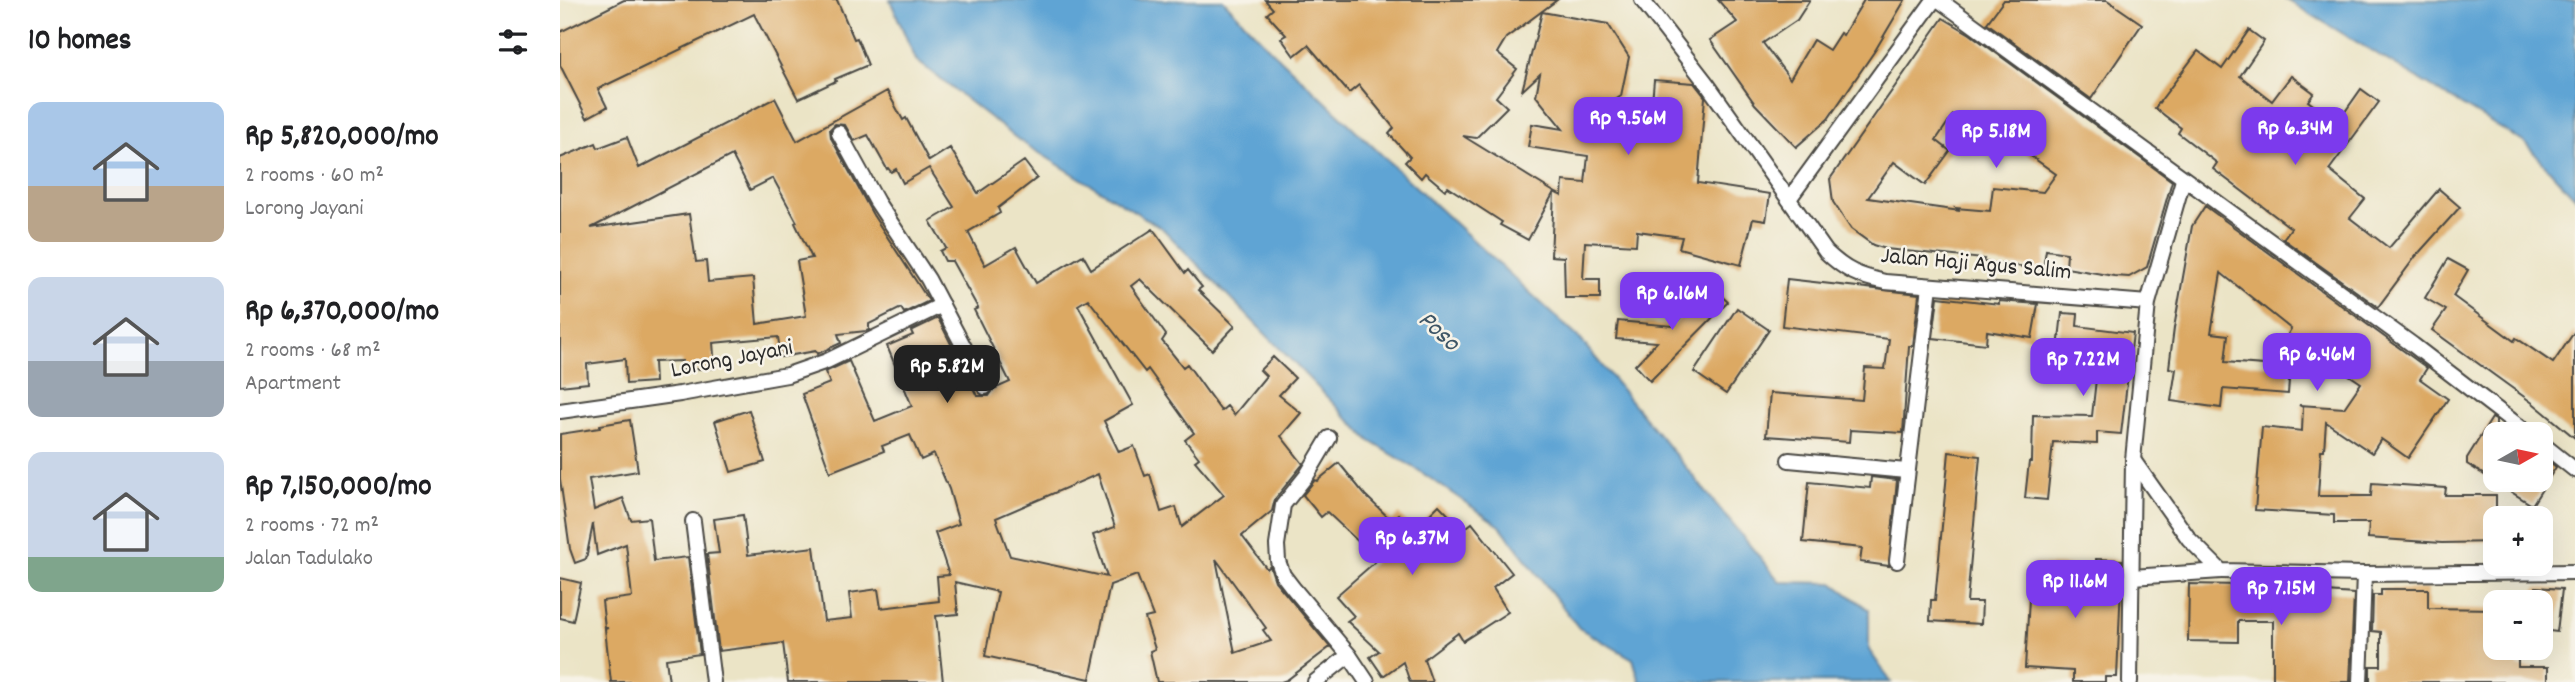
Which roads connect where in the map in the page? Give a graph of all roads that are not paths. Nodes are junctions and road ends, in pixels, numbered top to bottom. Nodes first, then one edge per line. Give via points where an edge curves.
1 (1642, 0) edge
2 (1936, 0) edge
3 (839, 133) dead end
4 (2183, 180) junction
5 (1789, 199) junction
6 (1930, 286) junction
7 (2148, 303) junction
8 (942, 305) junction
9 (985, 387) dead end
10 (560, 411) edge
11 (2513, 422) edge
12 (1329, 438) dead end
13 (2553, 453) edge
14 (1789, 460) dead end
15 (2133, 460) junction
16 (2575, 470) edge
17 (1906, 471) junction
18 (693, 521) dead end
19 (1897, 561) dead end
20 (2221, 571) junction
21 (2575, 572) edge
22 (2364, 574) junction
23 (2132, 577) junction
24 (1349, 656) junction
25 (713, 682) edge
26 (1315, 682) edge
27 (1367, 682) edge
28 (2130, 682) edge
29 (2360, 682) edge

1 - 5 street, Jalan Haji Agus Salim
2 - 4 street
2 - 5 street
3 - 8 street
4 - 7 street
4 - 11 street
5 - 6 street, Jalan Haji Agus Salim via 1842,267 1885,282
6 - 7 street, Jalan Haji Agus Salim
6 - 17 street
7 - 15 street
8 - 9 street
8 - 10 street, Lorong Jayani via 787,375
12 - 24 street via 1283,505 1278,561 1283,575
13 - 16 street
14 - 17 street
15 - 20 street via 2189,539
15 - 23 street
17 - 19 street
18 - 25 street
20 - 22 street
20 - 23 street
21 - 22 street
22 - 29 street
23 - 28 street
24 - 26 street
24 - 27 street

